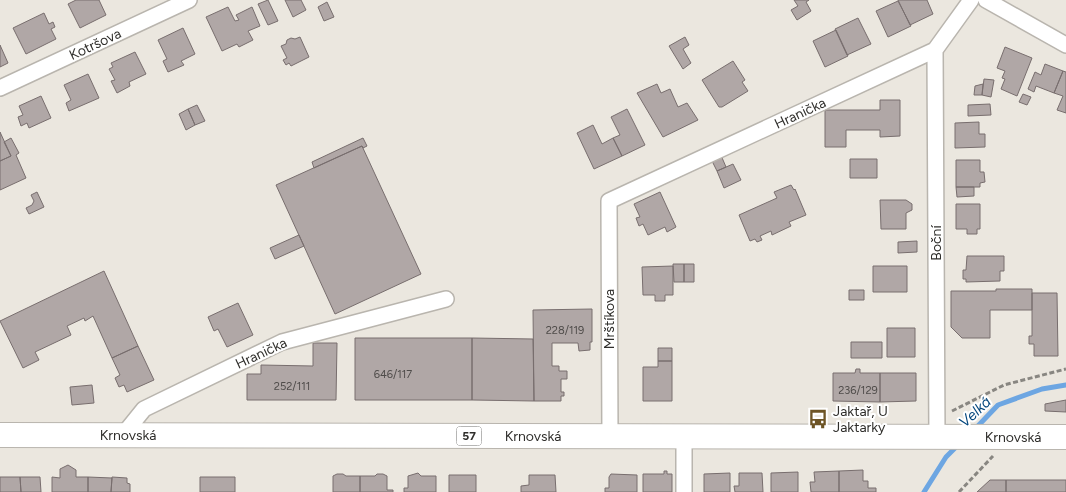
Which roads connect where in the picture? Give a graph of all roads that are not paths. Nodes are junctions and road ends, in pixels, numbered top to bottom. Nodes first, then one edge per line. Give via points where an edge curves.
1 (189, 0) edge
2 (971, 0) edge
3 (986, 0) edge
4 (1066, 45) edge
5 (935, 50) junction
6 (0, 88) edge
7 (609, 201) joint
8 (446, 299) dead end
9 (937, 428) junction
10 (0, 435) edge
11 (123, 435) junction
12 (610, 436) junction
13 (684, 436) junction
14 (1066, 437) edge
15 (684, 492) edge

1 - 6 street, Kotršova
2 - 5 street, Hranička
3 - 4 street
5 - 7 street, Hranička
5 - 9 street, Boční
7 - 12 street, Mrštíkova
8 - 11 street, Hranička via 282,342 144,409
9 - 13 main road, Krnovská / 57
9 - 14 main road, Krnovská / 57 via 1001,437
10 - 11 main road, Krnovská / 57
11 - 12 main road, Krnovská / 57
12 - 13 main road, Krnovská / 57
13 - 15 street

